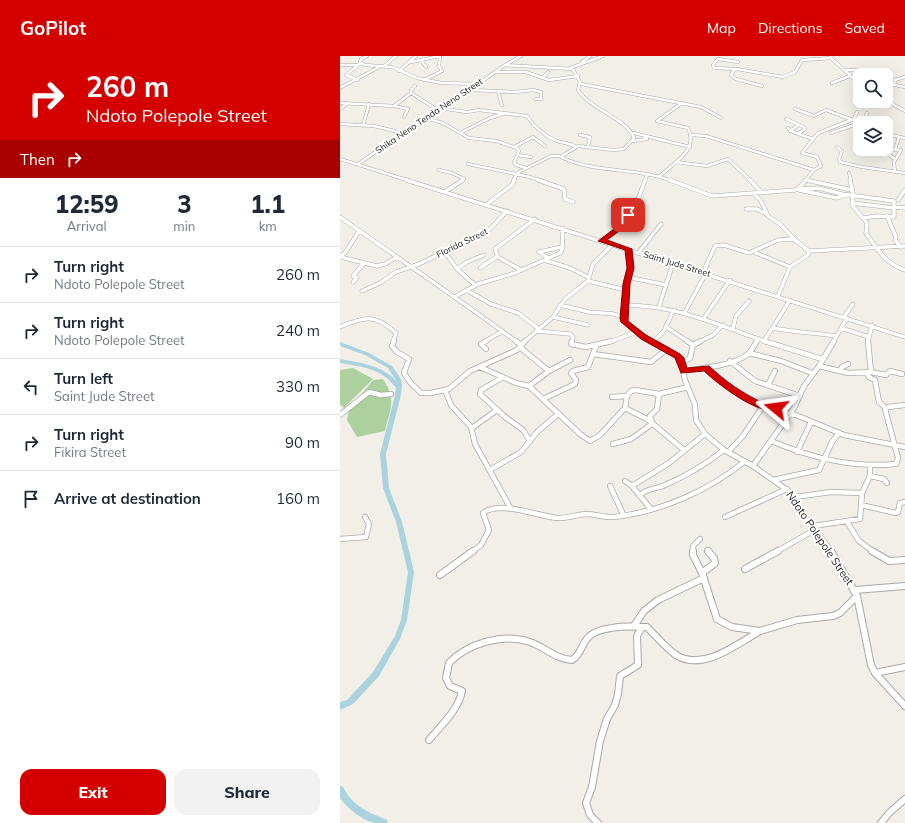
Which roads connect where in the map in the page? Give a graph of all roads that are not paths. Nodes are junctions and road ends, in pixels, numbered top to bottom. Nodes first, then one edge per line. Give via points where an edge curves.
1 (367, 56) edge
2 (396, 56) edge
3 (416, 56) edge
4 (440, 56) edge
5 (521, 56) edge
6 (590, 56) edge
7 (603, 56) edge
8 (830, 57) edge
9 (391, 60) junction
10 (396, 60) dead end
11 (421, 60) junction
12 (411, 62) junction
13 (738, 62) dead end
14 (340, 64) edge
15 (360, 64) junction
16 (509, 64) junction
17 (581, 64) junction
18 (381, 66) junction
19 (384, 66) junction
20 (426, 67) dead end
21 (571, 68) junction
22 (736, 69) junction
23 (846, 70) junction
24 (853, 70) edge
25 (399, 71) junction
26 (502, 71) junction
27 (496, 72) junction
28 (548, 72) dead end
29 (578, 76) junction
30 (852, 77) joint
31 (905, 77) edge
32 (543, 78) junction
33 (358, 80) junction
34 (424, 80) junction
35 (832, 83) dead end
36 (479, 84) junction
37 (581, 84) junction
38 (894, 85) joint
39 (414, 86) dead end
40 (762, 86) dead end
41 (340, 88) edge
42 (905, 88) edge
43 (473, 90) junction
44 (498, 92) junction
45 (411, 94) junction
46 (535, 99) dead end
47 (340, 103) edge
48 (348, 103) junction
49 (682, 103) junction
50 (369, 104) junction
51 (502, 104) dead end
52 (893, 104) edge
53 (394, 106) junction
54 (340, 109) edge
55 (795, 109) dead end
56 (857, 112) dead end
57 (905, 112) edge
58 (868, 113) dead end
59 (505, 114) junction
60 (866, 116) edge
61 (404, 117) dead end
62 (721, 118) dead end
63 (429, 119) junction
64 (786, 119) dead end
65 (852, 120) junction
66 (340, 124) edge
67 (347, 125) junction
68 (363, 126) junction
69 (797, 126) dead end
70 (853, 126) edge
71 (340, 128) edge
72 (403, 133) junction
73 (460, 133) junction
74 (634, 133) junction
75 (831, 133) dead end
76 (798, 134) junction
77 (580, 135) dead end
78 (641, 135) junction
79 (691, 135) junction
80 (893, 137) edge
81 (899, 137) junction
82 (905, 138) edge
83 (814, 139) junction
84 (632, 141) junction
85 (546, 146) dead end
86 (588, 146) junction
87 (576, 147) junction
88 (690, 147) junction
89 (837, 147) dead end
90 (514, 148) junction
91 (895, 150) joint
92 (901, 150) junction
93 (905, 151) edge
94 (517, 155) junction
95 (891, 156) edge
96 (531, 157) dead end
97 (561, 157) junction
98 (340, 159) edge
99 (895, 159) junction
100 (676, 162) junction
101 (358, 164) junction
102 (468, 164) dead end
103 (526, 168) junction
104 (439, 170) dead end
105 (814, 170) junction
106 (896, 172) junction
107 (848, 173) dead end
108 (905, 173) edge
109 (516, 174) junction
110 (647, 175) junction
111 (660, 176) junction
112 (806, 180) junction
113 (797, 189) junction
114 (852, 190) junction
115 (905, 190) edge
116 (446, 191) junction
117 (761, 192) junction
118 (753, 193) junction
119 (845, 195) junction
120 (853, 196) junction
121 (898, 200) junction
122 (573, 202) dead end
123 (852, 203) junction
124 (487, 204) junction
125 (874, 205) junction
126 (894, 208) junction
127 (905, 208) edge
128 (746, 210) dead end
129 (507, 211) junction
130 (766, 214) junction
131 (877, 216) junction
132 (887, 216) junction
133 (340, 217) edge
134 (864, 218) junction
135 (535, 219) junction
136 (661, 224) dead end
137 (563, 228) junction
138 (359, 231) junction
139 (793, 239) junction
140 (602, 241) junction
141 (613, 244) junction
142 (903, 246) edge
143 (562, 247) junction
144 (878, 248) junction
145 (628, 249) junction
146 (809, 251) junction
147 (445, 252) junction
148 (639, 252) junction
149 (756, 253) dead end
150 (484, 255) dead end
151 (340, 256) edge
152 (498, 256) junction
153 (397, 257) junction
154 (546, 259) junction
155 (364, 263) junction
156 (673, 263) junction
157 (410, 267) junction
158 (790, 267) junction
159 (480, 268) dead end
160 (457, 269) junction
161 (521, 270) junction
162 (905, 270) edge
163 (706, 273) junction
164 (628, 277) junction
165 (588, 279) junction
166 (730, 280) junction
167 (352, 282) dead end
168 (666, 284) junction
169 (475, 285) junction
170 (466, 290) junction
171 (626, 290) junction
172 (362, 291) dead end
173 (778, 296) junction
174 (454, 297) junction
175 (749, 300) dead end
176 (790, 300) junction
177 (853, 304) dead end
178 (626, 305) junction
179 (560, 306) junction
180 (659, 307) junction
181 (674, 310) junction
182 (685, 312) junction
183 (846, 317) junction
184 (553, 318) junction
185 (624, 318) junction
186 (704, 318) junction
187 (588, 325) dead end
188 (723, 325) junction
189 (872, 325) junction
190 (340, 327) edge
191 (666, 327) junction
192 (732, 328) junction
193 (773, 328) junction
194 (841, 328) junction
195 (537, 330) junction
196 (501, 332) junction
197 (637, 332) junction
198 (835, 336) junction
199 (869, 336) junction
200 (905, 337) edge
201 (759, 339) junction
202 (764, 341) junction
203 (653, 342) junction
204 (521, 345) junction
205 (596, 346) junction
206 (693, 346) junction
207 (486, 349) dead end
208 (667, 349) junction
209 (749, 353) junction
210 (593, 354) junction
211 (822, 359) junction
212 (570, 360) dead end
213 (730, 361) junction
214 (682, 363) junction
215 (848, 364) dead end
216 (818, 366) junction
217 (480, 367) junction
218 (706, 368) junction
219 (549, 371) junction
220 (684, 371) junction
221 (776, 371) dead end
222 (840, 371) junction
223 (869, 372) junction
224 (812, 373) junction
225 (902, 374) dead end
226 (503, 377) junction
227 (768, 385) junction
228 (529, 386) junction
229 (688, 387) junction
230 (445, 390) junction
231 (390, 394) dead end
232 (659, 394) junction
233 (627, 396) junction
234 (800, 396) junction
235 (612, 397) dead end
236 (543, 399) junction
237 (905, 405) edge
238 (763, 406) junction
239 (625, 408) junction
240 (886, 408) junction
241 (497, 410) junction
242 (558, 414) junction
243 (340, 415) edge
244 (790, 415) junction
245 (811, 422) junction
246 (653, 424) junction
247 (472, 428) junction
248 (838, 433) junction
249 (705, 434) junction
250 (530, 441) junction
251 (771, 441) junction
252 (614, 444) dead end
253 (894, 445) junction
254 (905, 447) edge
255 (684, 450) junction
256 (726, 451) junction
257 (797, 452) junction
258 (825, 459) junction
259 (744, 462) junction
260 (753, 466) junction
261 (870, 466) junction
262 (490, 470) junction
263 (870, 476) junction
264 (773, 480) junction
265 (625, 481) dead end
266 (887, 483) dead end
267 (610, 486) dead end
268 (632, 486) junction
269 (787, 489) junction
270 (862, 493) junction
271 (640, 495) junction
272 (795, 497) junction
273 (905, 502) edge
274 (862, 505) junction
275 (650, 508) junction
276 (511, 509) junction
277 (624, 516) junction
278 (365, 517) dead end
279 (724, 517) dead end
280 (847, 522) junction
281 (814, 528) junction
282 (340, 539) edge
283 (700, 539) dead end
284 (708, 550) dead end
285 (905, 560) edge
286 (745, 569) dead end
287 (440, 575) dead end
288 (703, 576) junction
289 (905, 586) edge
290 (856, 593) junction
291 (634, 626) junction
292 (642, 627) junction
293 (760, 631) junction
294 (905, 667) edge
295 (875, 673) junction
296 (905, 706) edge
297 (428, 740) dead end
298 (905, 799) edge
299 (598, 823) edge
300 (881, 823) edge

1 - 15 street via 360,60
2 - 9 street
3 - 12 street
4 - 11 street
4 - 34 street via 439,66 442,72
5 - 16 street, Shika Neno Tenda Neno Street
6 - 17 street
7 - 17 street
8 - 22 street via 802,60 795,72 783,77
8 - 23 street
9 - 10 street
9 - 19 street
11 - 12 street
11 - 20 street
12 - 25 street
13 - 22 street via 718,59 712,67
14 - 15 street
15 - 18 street
15 - 33 street via 346,75
16 - 21 street
16 - 26 street
16 - 27 street, Shika Neno Tenda Neno Street
17 - 21 street
18 - 19 street
18 - 33 street
19 - 25 street
21 - 29 street
22 - 40 street via 731,75 734,78
23 - 24 street
23 - 30 street
25 - 34 street
26 - 27 street
26 - 32 street via 526,72
27 - 36 street, Shika Neno Tenda Neno Street
28 - 32 street
29 - 32 street via 552,80
29 - 37 street
30 - 35 street
31 - 38 street via 895,80
33 - 41 street
34 - 36 street via 448,84
36 - 43 street, Shika Neno Tenda Neno Street
37 - 49 street
37 - 74 street via 579,92 594,107 627,126
38 - 42 street
39 - 45 street
43 - 44 street
43 - 63 street, Shika Neno Tenda Neno Street
44 - 46 street via 541,92 541,98
44 - 51 street
45 - 53 street
45 - 63 street via 436,109
47 - 48 street
48 - 50 street
48 - 54 street
49 - 62 street via 704,108
49 - 79 street via 657,121 688,128
50 - 53 street
50 - 68 street
52 - 57 street
53 - 61 street via 408,109
55 - 65 street via 814,116 826,110
56 - 65 street
58 - 60 street
59 - 63 street via 446,109
59 - 73 street via 490,118
59 - 87 street via 527,116 533,126 551,138
63 - 72 street, Shika Neno Tenda Neno Street
63 - 73 street via 443,123
64 - 76 street via 804,127 805,129
65 - 83 street via 818,133
66 - 67 street
67 - 68 street
67 - 71 street
68 - 72 street
69 - 76 street via 789,129
70 - 75 street
72 - 101 street, Shika Neno Tenda Neno Street
73 - 90 street via 469,138 496,141
74 - 78 street
74 - 84 street
76 - 83 street
77 - 86 street via 590,137
78 - 84 street via 647,139
78 - 88 street
79 - 88 street
79 - 105 street via 706,136
80 - 81 street
81 - 82 street
81 - 91 street
83 - 105 street via 802,153 818,159 821,166
84 - 86 street via 621,150
85 - 90 street via 533,137
86 - 87 street
87 - 97 street
88 - 100 street
89 - 106 street via 842,152 840,162
90 - 94 street via 519,149
91 - 92 street
92 - 93 street
92 - 99 street
94 - 96 street
94 - 103 street via 514,162 516,165
95 - 99 street
97 - 103 street via 553,156
97 - 110 street via 582,165
98 - 101 street, Saint Jude Street
99 - 106 street
100 - 111 street
100 - 117 street via 707,166 728,160
101 - 116 street, Saint Jude Street
102 - 109 street
103 - 109 street
104 - 116 street via 464,179
105 - 112 street
106 - 108 street
107 - 114 street
109 - 122 street via 563,189 564,199
109 - 124 street via 509,189
110 - 111 street
110 - 140 street via 639,197 632,205 625,221
111 - 118 street via 712,196
112 - 113 street
112 - 114 street
113 - 117 street
113 - 119 street via 818,188
113 - 119 street via 834,198
114 - 120 street
115 - 121 street
116 - 124 street, Saint Jude Street
117 - 118 street
118 - 130 street via 761,200
119 - 120 street
120 - 121 street
120 - 123 street
121 - 126 street
123 - 125 street
123 - 134 street
124 - 129 street, Saint Jude Street
125 - 126 street
125 - 131 street
126 - 127 street
126 - 132 street via 895,216
128 - 130 street via 757,209
129 - 135 street, Saint Jude Street
129 - 147 street, Florida Street via 488,231
130 - 139 street
131 - 132 street
131 - 134 street
132 - 142 street via 895,240
133 - 138 street
134 - 144 street via 867,223 866,233
135 - 137 street, Saint Jude Street
135 - 152 street via 496,248
136 - 148 street
137 - 140 street, Saint Jude Street
137 - 143 street
138 - 151 street via 345,253
138 - 153 street
139 - 146 street
139 - 163 street via 778,240 749,253 717,245 706,266
140 - 141 street, Saint Jude Street
141 - 145 street, Saint Jude Street
141 - 165 street via 592,263
142 - 144 street
143 - 154 street via 560,252
143 - 154 street via 538,252
144 - 146 street
144 - 162 street via 890,264
145 - 148 street, Saint Jude Street
145 - 164 street via 631,268
146 - 158 street via 804,258
147 - 157 street, Florida Street
147 - 160 street
148 - 156 street, Saint Jude Street
149 - 158 street
150 - 160 street
151 - 155 street
152 - 159 street
152 - 161 street
153 - 155 street via 383,265
153 - 157 street
154 - 161 street
154 - 165 street via 570,268
155 - 167 street via 354,274 357,278
156 - 163 street, Saint Jude Street
156 - 168 street
157 - 172 street, Florida Street
157 - 174 street
158 - 173 street
160 - 169 street
161 - 169 street
163 - 166 street, Saint Jude Street
163 - 182 street
164 - 168 street
164 - 171 street
165 - 171 street
165 - 179 street
166 - 173 street, Saint Jude Street
166 - 186 street
168 - 180 street
169 - 170 street
170 - 174 street
170 - 195 street via 486,302 518,313
171 - 178 street
173 - 176 street, Saint Jude Street
174 - 196 street
175 - 192 street via 733,320
176 - 183 street, Saint Jude Street
176 - 193 street
177 - 183 street
178 - 180 street
178 - 185 street
179 - 184 street
179 - 185 street via 614,314
180 - 181 street
181 - 182 street
181 - 191 street
182 - 186 street
183 - 189 street, Saint Jude Street
183 - 194 street
184 - 187 street
184 - 195 street
185 - 197 street
186 - 188 street
188 - 192 street
188 - 206 street via 713,335
189 - 199 street
189 - 200 street, Saint Jude Street
190 - 230 street via 364,318 382,321 396,332 392,346 396,352 409,359 404,373 417,390 424,393
191 - 203 street
191 - 206 street
192 - 201 street
193 - 198 street
193 - 202 street
194 - 198 street
194 - 199 street
195 - 204 street
195 - 205 street via 570,334 573,337 572,345
196 - 204 street
196 - 207 street via 481,344
197 - 203 street
197 - 205 street
198 - 211 street
199 - 223 street
201 - 202 street
201 - 209 street
202 - 211 street
203 - 208 street
204 - 217 street via 503,358
204 - 219 street via 522,349
205 - 210 street
206 - 214 street via 692,356 687,362
208 - 210 street via 650,362
208 - 214 street via 680,358
209 - 213 street
209 - 224 street via 782,360
210 - 236 street via 588,367 573,370 571,373 576,380 575,384
211 - 216 street
212 - 219 street
213 - 218 street
213 - 227 street via 751,378
214 - 220 street, Ndoto Polepole Street
215 - 222 street
216 - 222 street
216 - 224 street
217 - 226 street
217 - 230 street
218 - 220 street
218 - 238 street via 726,385
219 - 228 street
220 - 229 street, Ndoto Polepole Street
221 - 227 street
222 - 223 street
223 - 225 street via 886,375 892,371
223 - 240 street via 869,378 875,380 879,402
224 - 234 street
226 - 228 street
226 - 241 street via 479,392
227 - 234 street
228 - 236 street
229 - 232 street
229 - 249 street, Ndoto Polepole Street via 693,398 696,420
230 - 247 street via 455,411
231 - 243 street via 384,396 369,392
232 - 233 street via 635,390
232 - 246 street via 658,407 650,416
233 - 235 street
233 - 239 street
234 - 244 street
236 - 242 street
237 - 240 street
238 - 244 street via 773,407
238 - 256 street via 743,436
239 - 242 street via 600,435 590,441
239 - 246 street
240 - 253 street
241 - 247 street
241 - 250 street via 523,430
242 - 250 street
244 - 245 street
244 - 251 street
245 - 248 street
245 - 257 street
246 - 252 street via 631,439
246 - 255 street
247 - 262 street via 473,442
248 - 253 street
248 - 258 street
249 - 255 street
249 - 256 street, Ndoto Polepole Street
250 - 262 street via 518,455
251 - 257 street
251 - 260 street
253 - 254 street
253 - 261 street via 898,463
255 - 268 street via 669,463
256 - 259 street, Ndoto Polepole Street
256 - 271 street via 676,480 660,487 645,489
257 - 258 street
258 - 261 street
258 - 264 street via 819,470
259 - 260 street, Ndoto Polepole Street
259 - 275 street via 704,489
260 - 264 street, Ndoto Polepole Street
261 - 263 street
262 - 276 street
263 - 266 street via 884,479
263 - 270 street
264 - 269 street, Ndoto Polepole Street
265 - 268 street
267 - 277 street
268 - 271 street
269 - 272 street, Ndoto Polepole Street
269 - 279 street
270 - 272 street via 831,492
270 - 274 street
271 - 275 street
272 - 281 street, Ndoto Polepole Street
273 - 274 street via 900,502 896,513
274 - 280 street via 862,517
275 - 277 street
276 - 277 street via 558,518 585,514
276 - 287 street via 490,507 484,511 489,530 484,540
278 - 282 street via 369,524 366,537
280 - 281 street
280 - 285 street via 859,541 880,556 889,560
281 - 286 street
281 - 290 street, Ndoto Polepole Street via 839,562
283 - 288 street, Ndoto Polepole Street via 693,545 692,551
284 - 288 street via 714,558 714,563
288 - 291 street via 658,600 644,611
288 - 293 street, Ndoto Polepole Street via 717,619 732,627
289 - 290 street
290 - 293 street, Ndoto Polepole Street via 840,613 797,620
290 - 295 street via 871,665
291 - 292 street
291 - 297 street via 605,630 591,635 578,656 572,660 561,659 528,642 503,639 491,640 457,656 447,666 446,678 450,686 460,689 462,693 454,710
292 - 293 street via 647,627 682,659 691,661 716,655
292 - 299 street via 636,634 638,666 620,676 615,705 600,741 592,787 586,800 587,810
294 - 295 street
295 - 296 street
298 - 300 street

